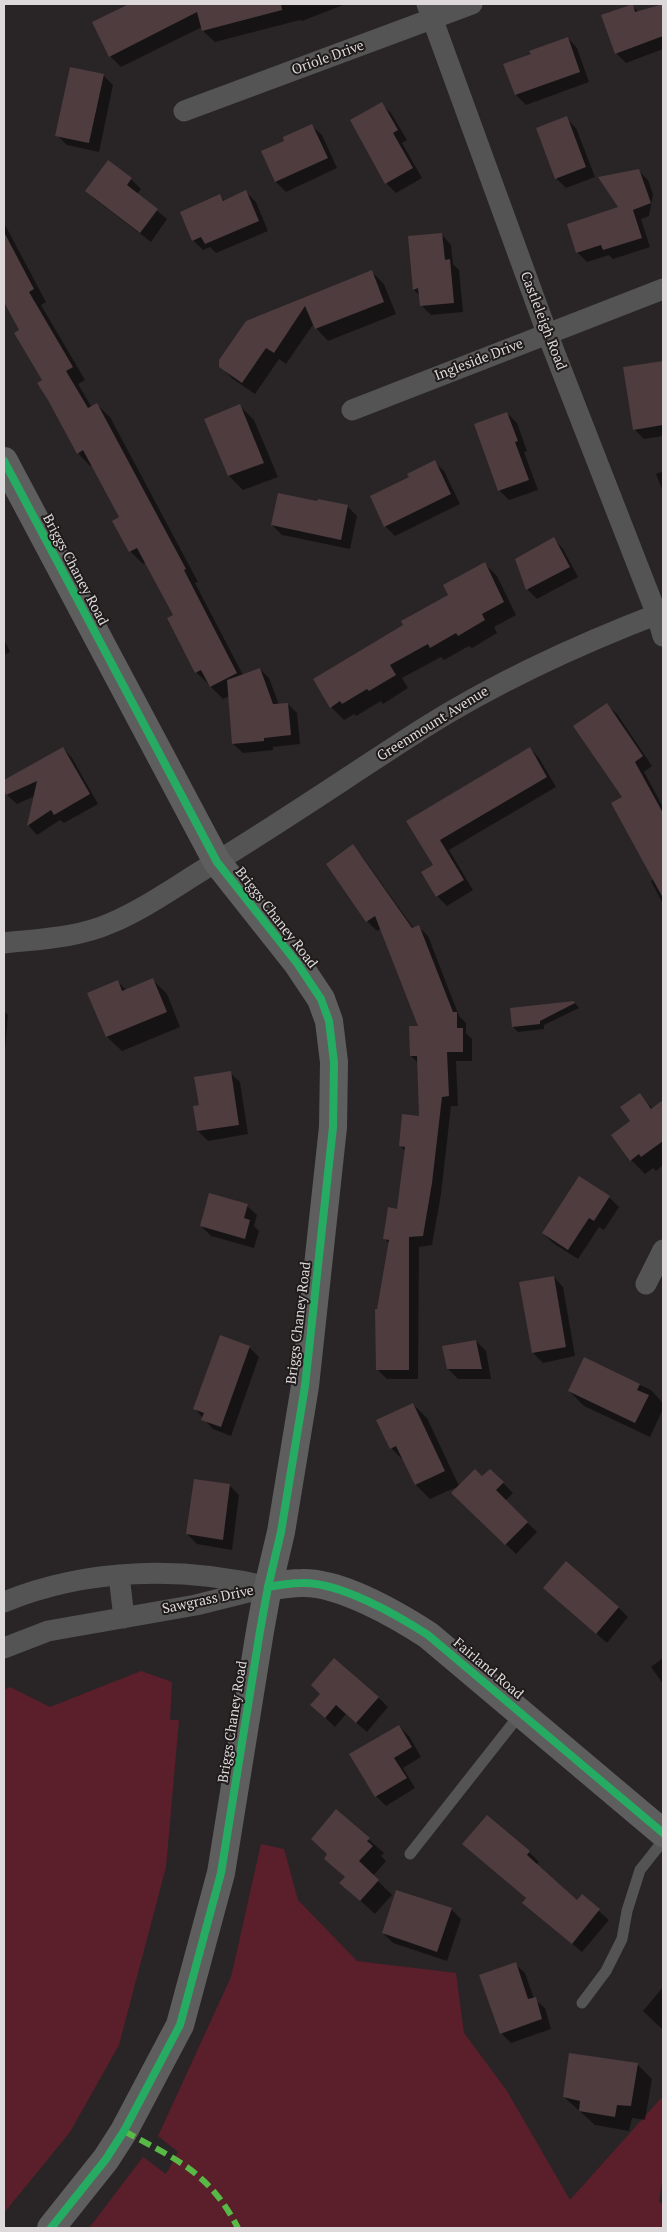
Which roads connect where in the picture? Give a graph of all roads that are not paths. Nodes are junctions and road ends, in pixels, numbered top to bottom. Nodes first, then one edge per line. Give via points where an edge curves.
1 (472, 4) edge
2 (430, 12) edge
3 (184, 111) dead end
4 (663, 289) edge
5 (547, 333) junction
6 (352, 410) dead end
7 (4, 461) edge
8 (660, 614) edge
9 (663, 636) edge
10 (217, 862) junction
11 (4, 943) edge
12 (663, 1250) edge
13 (646, 1284) dead end
14 (119, 1575) junction
15 (268, 1587) junction
16 (4, 1602) edge
17 (124, 1618) junction
18 (4, 1648) edge
19 (521, 1713) junction
20 (663, 1832) edge
21 (663, 1841) edge
22 (410, 1854) dead end
23 (582, 2003) dead end
24 (51, 2228) edge

1 - 2 street, Oriole Drive
2 - 3 street, Oriole Drive
2 - 5 street, Castleleigh Road
4 - 5 street, Ingleside Drive
5 - 6 street, Ingleside Drive
5 - 8 street, Castleleigh Road
7 - 10 main road, Briggs Chaney Road
8 - 9 street, Castleleigh Road
8 - 10 street, Greenmount Avenue via 494,686
10 - 11 street, Greenmount Avenue via 111,923 72,936
10 - 15 main road, Briggs Chaney Road via 321,999 329,1021 334,1062 333,1127 305,1386 281,1532
12 - 13 street
14 - 15 street, Sawgrass Drive via 207,1575
14 - 16 street, Sawgrass Drive via 66,1583
14 - 17 street
15 - 17 street, Sawgrass Drive via 217,1601
15 - 19 main road, Fairland Road via 303,1582 337,1589 382,1608 428,1635
15 - 24 main road, Briggs Chaney Road via 221,1873 180,2025 124,2131
17 - 18 street, Sawgrass Drive via 48,1631
19 - 20 main road, Fairland Road
19 - 22 lane
21 - 23 lane via 640,1870 622,1939 606,1971

